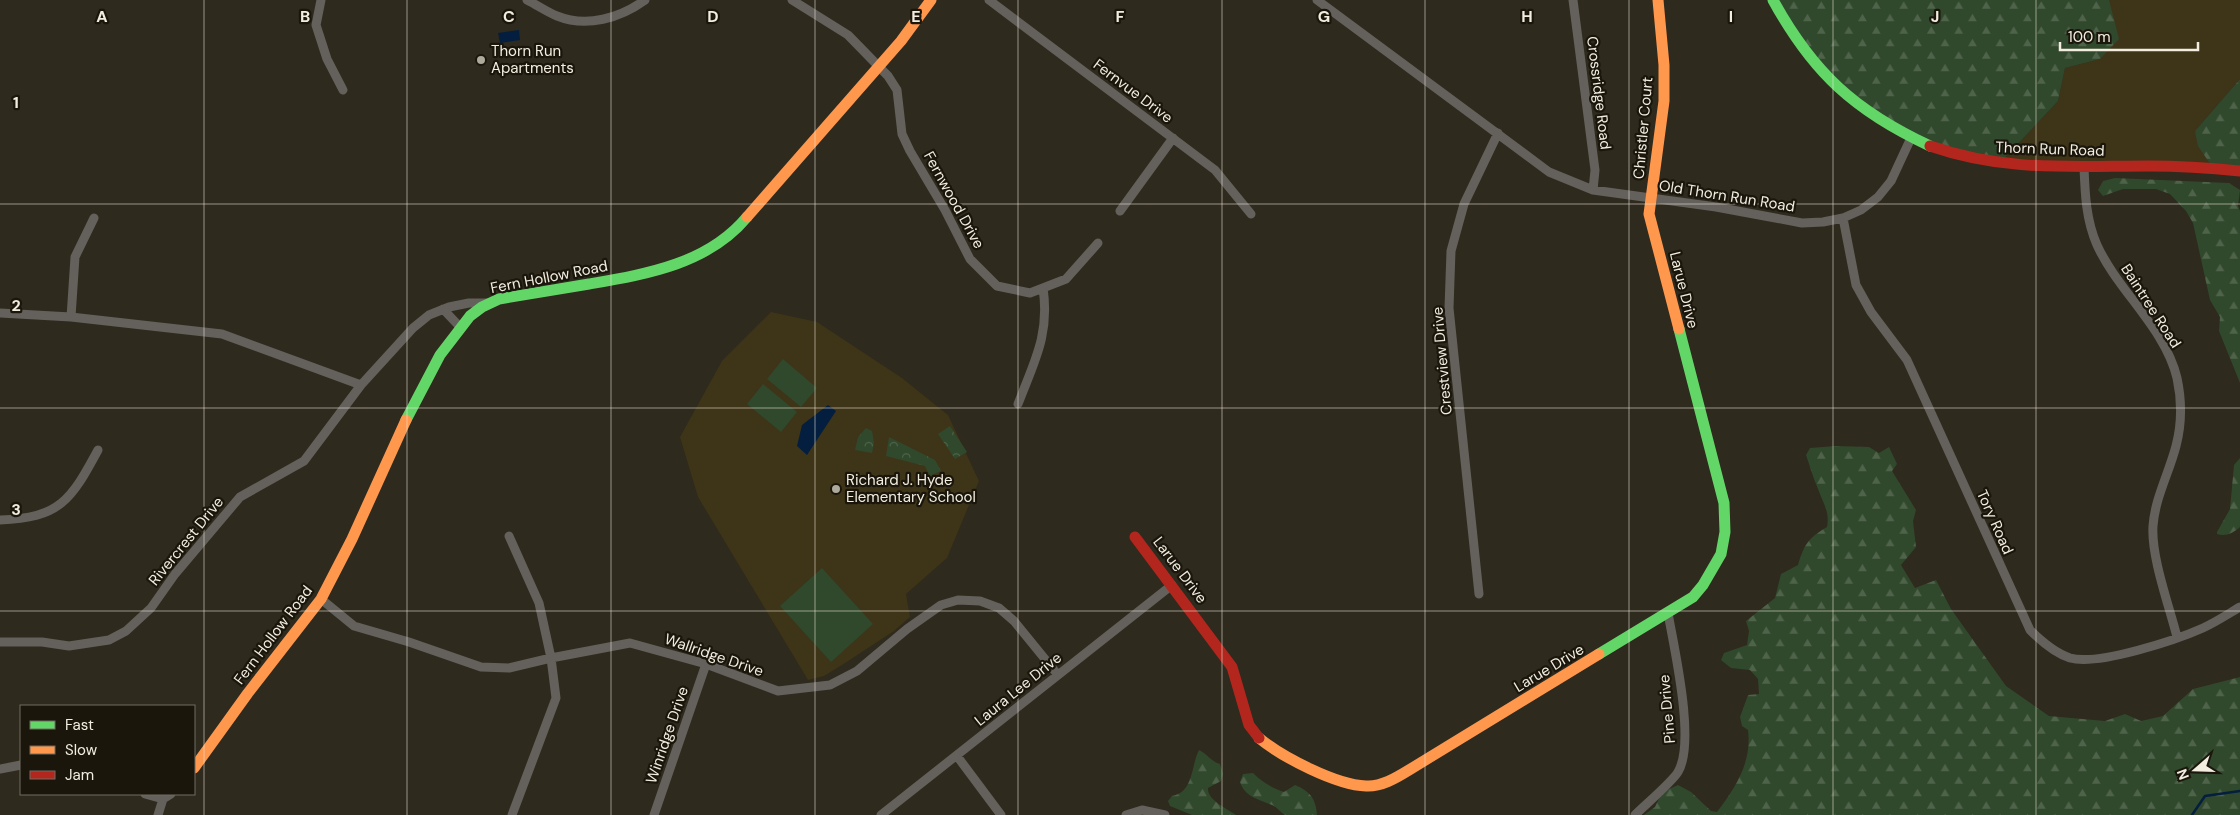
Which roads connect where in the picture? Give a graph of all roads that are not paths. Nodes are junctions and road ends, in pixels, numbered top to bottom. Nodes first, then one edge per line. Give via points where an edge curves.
1 (321, 0) edge
2 (527, 0) edge
3 (645, 0) edge
4 (792, 0) edge
5 (931, 0) edge
6 (989, 0) edge
7 (1317, 0) edge
8 (1574, 0) edge
9 (1658, 0) edge
10 (1773, 0) edge
11 (879, 65) junction
12 (343, 90) dead end
13 (1498, 133) junction
14 (1173, 138) junction
15 (1911, 138) junction
16 (2084, 167) junction
17 (2240, 171) edge
18 (1593, 190) junction
19 (1651, 198) junction
20 (1120, 211) dead end
21 (1251, 214) dead end
22 (94, 218) dead end
23 (1843, 218) junction
24 (1098, 243) dead end
25 (1043, 288) junction
26 (488, 304) junction
27 (443, 309) junction
28 (0, 313) edge
29 (71, 317) junction
30 (460, 327) junction
31 (361, 385) junction
32 (1018, 404) dead end
33 (98, 450) dead end
34 (0, 520) edge
35 (509, 536) dead end
36 (1135, 537) dead end
37 (1172, 585) junction
38 (1479, 594) dead end
39 (321, 599) junction
40 (2240, 607) edge
41 (1668, 612) junction
42 (2177, 637) junction
43 (0, 642) edge
44 (551, 658) junction
45 (706, 664) junction
46 (1058, 675) junction
47 (956, 756) junction
48 (20, 765) edge
49 (195, 767) edge
50 (0, 769) edge
51 (149, 795) edge
52 (169, 795) edge
53 (163, 799) junction
54 (158, 815) edge
55 (512, 815) edge
56 (654, 815) edge
57 (881, 815) edge
58 (1001, 815) edge
59 (1126, 815) edge
60 (1165, 815) edge
61 (1634, 815) edge

1 - 12 street via 316,25 327,59
2 - 3 street via 558,17 593,22 613,17
4 - 11 street, Fernwood Drive via 848,36
5 - 11 street, Fern Hollow Road
6 - 14 street, Fernvue Drive
7 - 13 street, Old Thorn Run Road
8 - 18 street, Crossridge Road via 1595,170
9 - 19 street, Christler Court via 1664,101
10 - 15 street, Thorn Run Road via 1807,54 1839,89
11 - 25 street, Fernwood Drive via 897,90 902,134 970,259 997,286 1030,293
11 - 26 street, Fern Hollow Road via 739,227 710,249 678,265 635,276 521,295
13 - 18 street, Old Thorn Run Road via 1549,172
13 - 38 street, Crestview Drive via 1464,204 1451,251 1450,308
14 - 20 street
14 - 21 street, Fernvue Drive via 1216,170
15 - 16 street, Thorn Run Road via 1964,157 1999,164
15 - 23 street, Old Thorn Run Road via 1891,181 1878,197
16 - 17 street, Thorn Run Road via 2160,166
16 - 42 street, Baintree Road via 2088,220 2096,244 2163,346 2177,378 2181,414 2179,435 2157,504 2153,533
18 - 19 street, Old Thorn Run Road
19 - 23 street, Old Thorn Run Road via 1802,223
19 - 41 street, Larue Drive via 1649,214 1724,503 1726,535 1714,573 1693,596
22 - 29 street via 75,257
23 - 42 street, Tory Road via 1856,285 1871,312 1907,360 2030,630 2054,650 2070,658 2087,660 2107,658
24 - 25 street, Fernwood Drive via 1066,279
25 - 32 street via 1046,311 1042,341
26 - 27 street, Rivercrest Drive via 468,303
26 - 30 street, Fern Hollow Road
27 - 30 street
27 - 31 street, Rivercrest Drive via 413,328
28 - 29 street
29 - 31 street via 222,334
30 - 39 street, Fern Hollow Road via 440,355 412,406
31 - 43 street, Rivercrest Drive via 304,461 240,497 175,574 151,608 126,631 109,640 69,646
33 - 34 street via 78,487 50,512 31,518
35 - 44 street via 539,602
36 - 37 street, Larue Drive
37 - 41 street, Larue Drive via 1232,667 1250,726 1260,740 1332,777 1357,786 1383,783 1415,767
37 - 46 street, Laura Lee Drive
39 - 44 street, Wallridge Drive via 354,626 481,668 509,668
39 - 49 street, Fern Hollow Road
40 - 42 street, Tory Road via 2203,628
41 - 61 street, Pine Drive via 1686,744 1678,772
44 - 45 street, Wallridge Drive via 630,642
44 - 55 street via 556,698
45 - 46 street, Wallridge Drive via 778,691 830,685 857,671 934,609 950,602 970,600 991,604 1007,614
45 - 56 street, Winridge Drive
46 - 47 street, Laura Lee Drive
47 - 57 street, Laura Lee Drive
47 - 58 street
48 - 50 street
51 - 53 street
52 - 53 street
53 - 54 street
59 - 60 street via 1142,810

